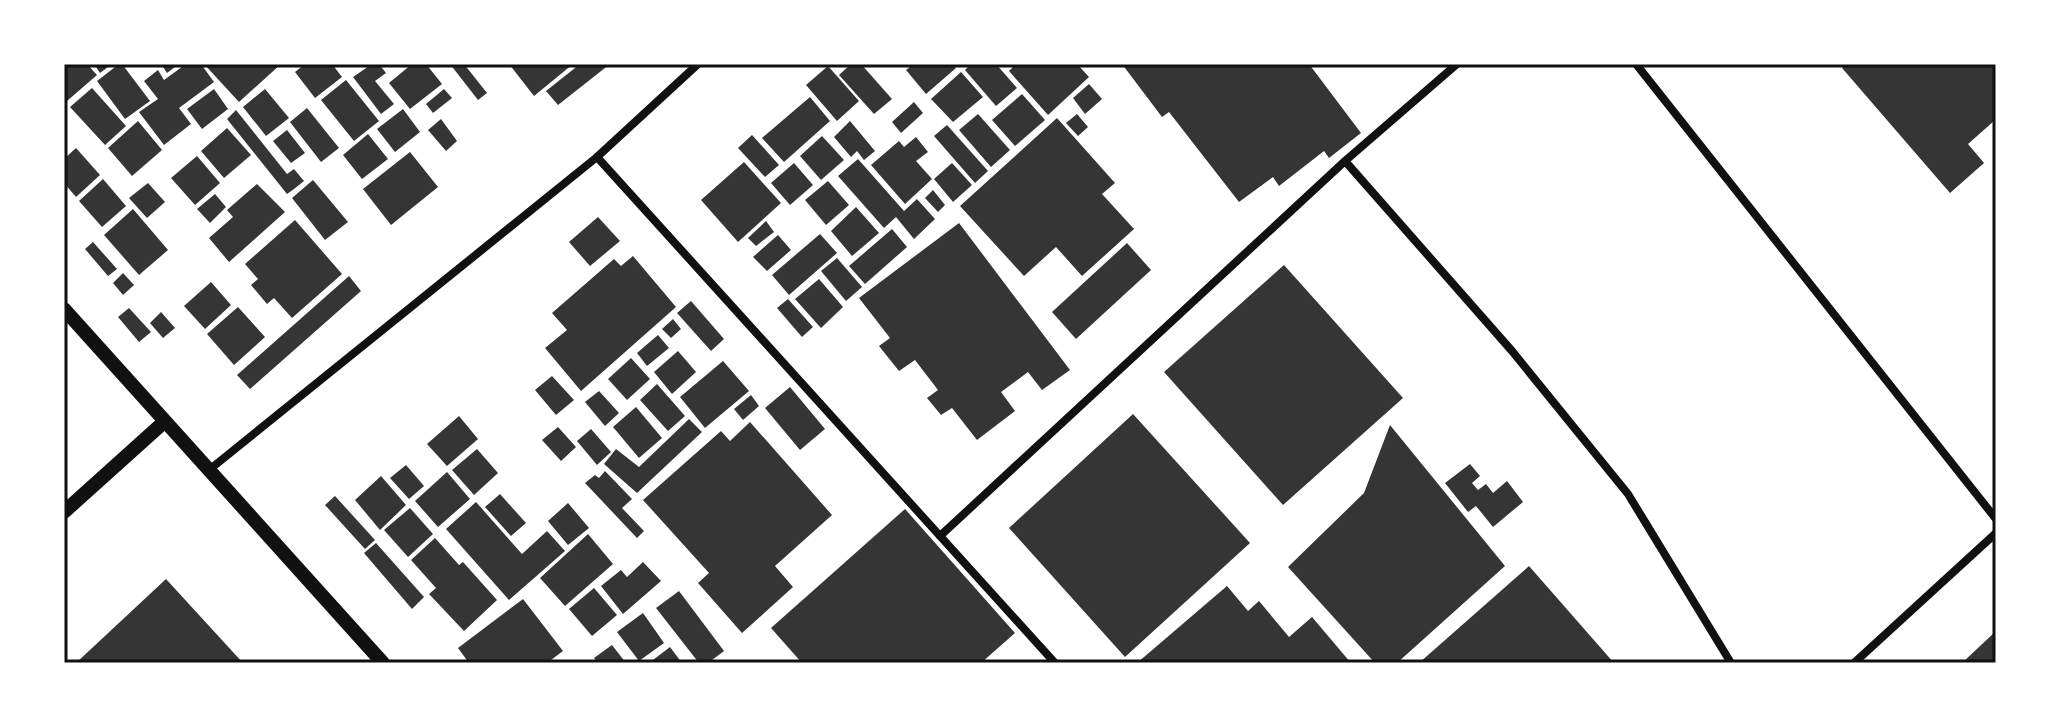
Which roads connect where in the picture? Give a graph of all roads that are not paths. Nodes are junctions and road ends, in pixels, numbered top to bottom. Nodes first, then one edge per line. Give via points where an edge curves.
1 (698, 64) edge
2 (1457, 64) edge
3 (1636, 64) edge
4 (597, 157) junction
5 (1345, 161) junction
6 (64, 309) edge
7 (164, 422) junction
8 (208, 471) junction
9 (64, 512) edge
10 (1996, 519) edge
11 (1996, 533) edge
12 (940, 536) junction
13 (383, 663) edge
14 (1055, 663) edge
15 (1731, 663) edge
16 (1854, 663) edge

1 - 4 street
2 - 5 street
3 - 10 street
4 - 8 street
4 - 12 street
5 - 12 street
5 - 15 street via 1512,351 1628,494
6 - 7 street
7 - 8 street
7 - 9 street
8 - 13 street
11 - 16 street
12 - 14 street

